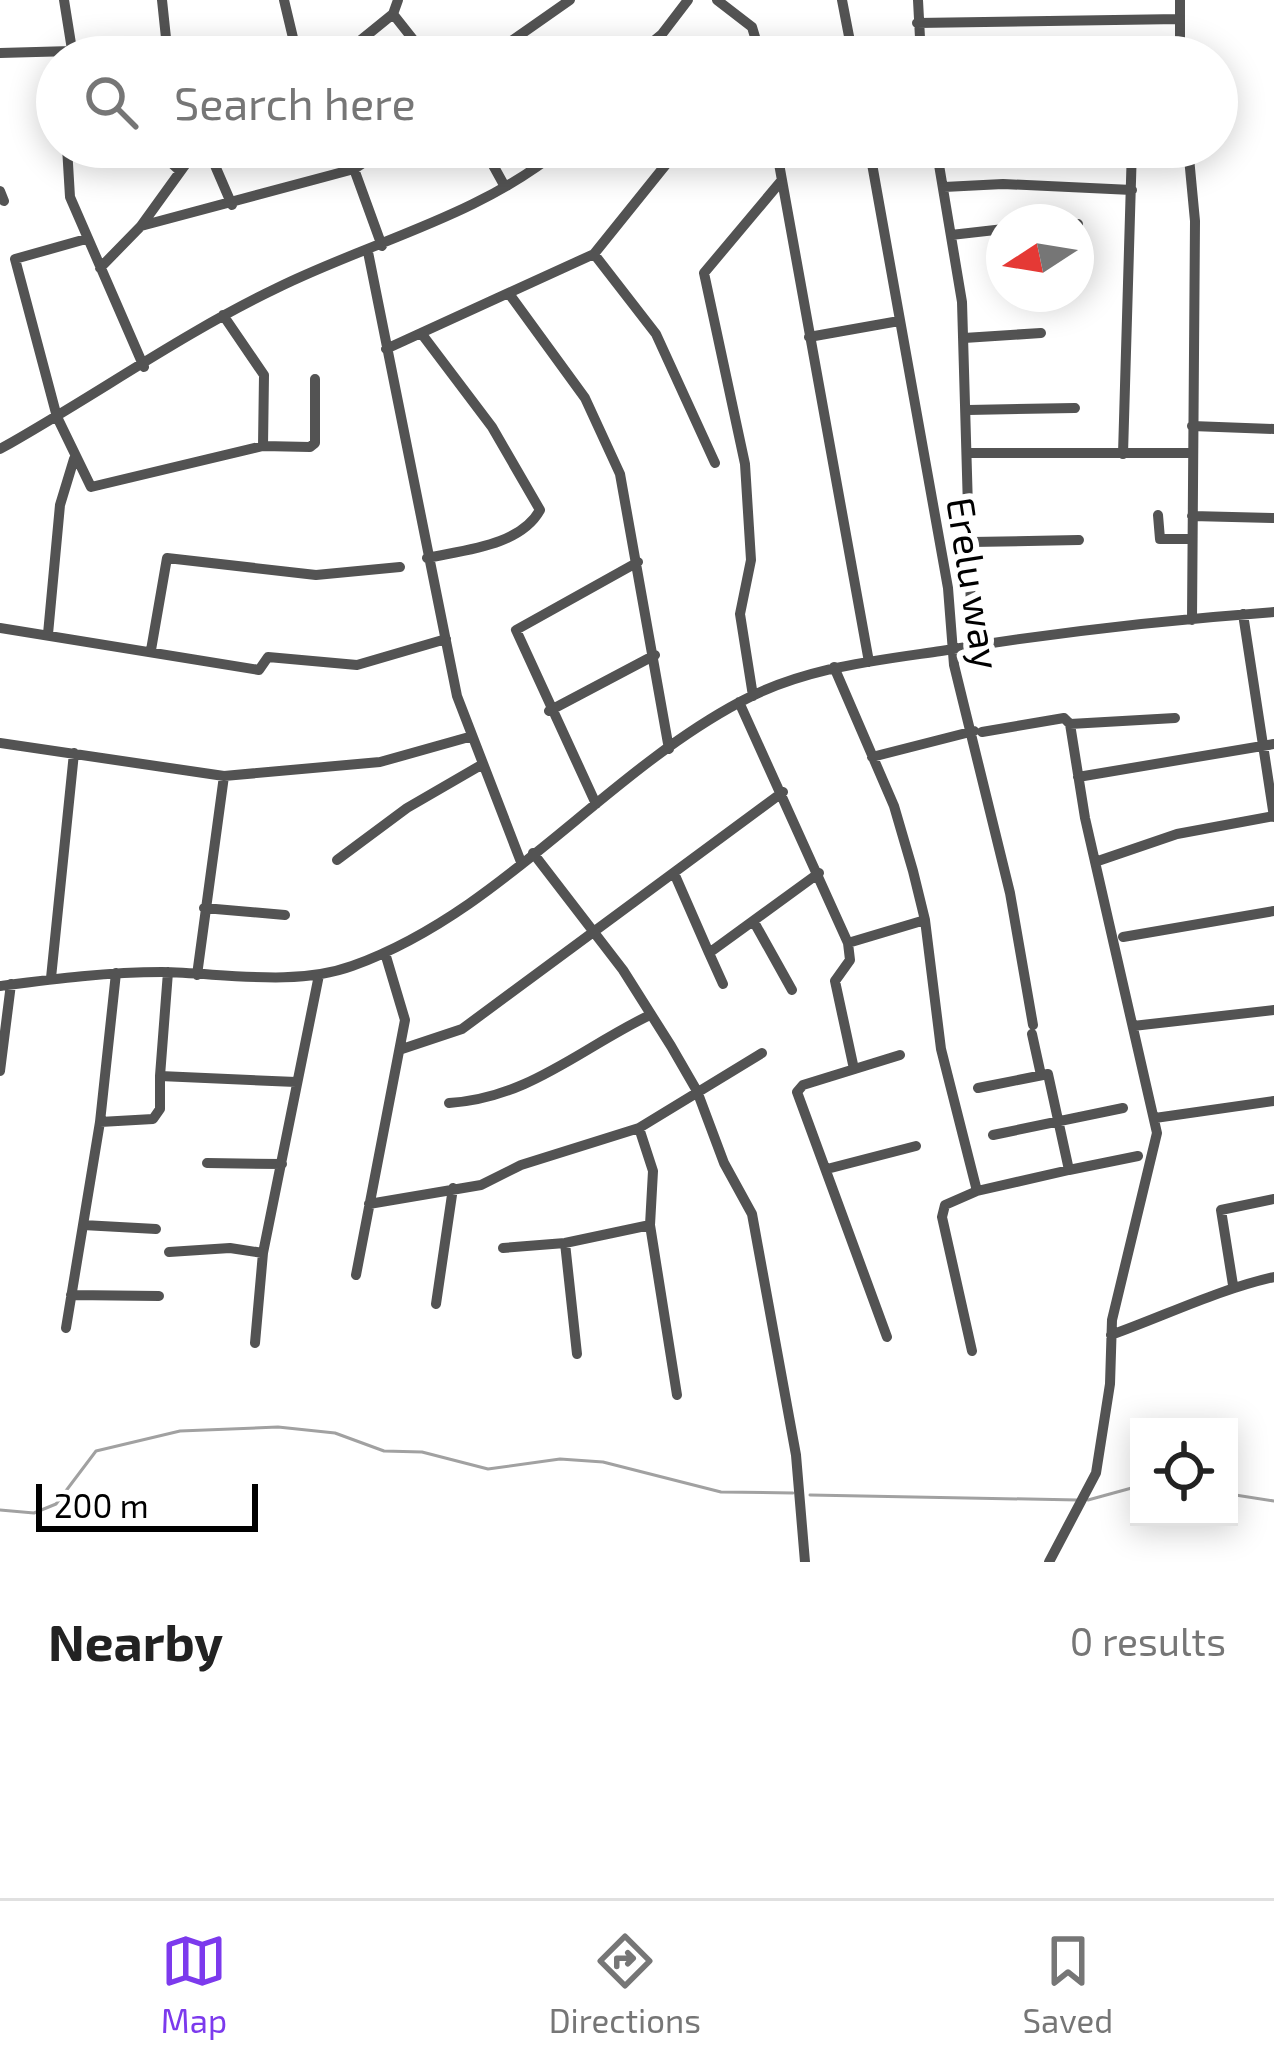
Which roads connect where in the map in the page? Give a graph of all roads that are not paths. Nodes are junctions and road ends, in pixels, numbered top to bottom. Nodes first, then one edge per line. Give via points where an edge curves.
1 (64, 0) edge
2 (162, 0) edge
3 (284, 0) edge
4 (398, 0) edge
5 (570, 0) edge
6 (688, 0) edge
7 (717, 0) edge
8 (842, 0) edge
9 (918, 0) edge
10 (1180, 0) edge
11 (393, 14) junction
12 (1180, 19) junction
13 (917, 23) junction
14 (70, 36) edge
15 (166, 36) edge
16 (293, 36) edge
17 (366, 36) edge
18 (410, 36) edge
19 (518, 36) edge
20 (660, 36) edge
21 (755, 36) edge
22 (849, 36) edge
23 (919, 36) edge
24 (1180, 36) edge
25 (0, 52) edge
26 (36, 53) edge
27 (68, 168) edge
28 (213, 168) edge
29 (495, 168) edge
30 (530, 168) edge
31 (663, 168) edge
32 (780, 168) edge
33 (873, 168) edge
34 (941, 168) edge
35 (1132, 168) edge
36 (1190, 168) edge
37 (354, 169) joint
38 (179, 170) edge
39 (782, 180) junction
40 (504, 185) junction
41 (944, 188) junction
42 (1132, 190) junction
43 (232, 205) junction
44 (141, 226) junction
45 (986, 232) edge
46 (951, 235) junction
47 (86, 239) junction
48 (382, 246) junction
49 (368, 252) junction
50 (594, 254) junction
51 (100, 268) junction
52 (510, 295) junction
53 (224, 315) junction
54 (899, 321) junction
55 (421, 333) junction
56 (1041, 333) dead end
57 (809, 337) junction
58 (964, 338) junction
59 (386, 349) junction
60 (144, 367) junction
61 (315, 379) dead end
62 (1075, 408) dead end
63 (968, 410) junction
64 (57, 417) junction
65 (1192, 426) junction
66 (1274, 429) edge
67 (263, 446) junction
68 (0, 449) edge
69 (968, 453) junction
70 (1190, 453) junction
71 (1124, 454) junction
72 (74, 459) junction
73 (715, 463) dead end
74 (1158, 515) dead end
75 (1192, 516) junction
76 (1274, 518) edge
77 (1192, 539) junction
78 (1079, 540) dead end
79 (971, 542) junction
80 (427, 558) junction
81 (638, 562) junction
82 (400, 568) dead end
83 (1274, 612) edge
84 (1243, 614) junction
85 (1192, 620) junction
86 (0, 628) edge
87 (48, 634) junction
88 (446, 639) junction
89 (972, 645) junction
90 (955, 648) junction
91 (151, 650) junction
92 (655, 655) junction
93 (868, 662) junction
94 (834, 667) junction
95 (753, 696) junction
96 (739, 702) junction
97 (549, 711) junction
98 (1175, 718) dead end
99 (1070, 724) junction
100 (978, 731) junction
101 (469, 737) junction
102 (0, 743) edge
103 (1268, 745) edge
104 (669, 749) junction
105 (74, 753) junction
106 (872, 757) junction
107 (483, 764) junction
108 (224, 776) junction
109 (1078, 776) junction
110 (783, 792) junction
111 (596, 804) junction
112 (1274, 816) edge
113 (533, 853) junction
114 (338, 860) dead end
115 (521, 862) junction
116 (1095, 862) junction
117 (674, 873) junction
118 (819, 873) junction
119 (204, 908) junction
120 (1274, 911) edge
121 (285, 915) dead end
122 (926, 920) junction
123 (754, 922) junction
124 (590, 930) junction
125 (1123, 937) dead end
126 (848, 944) junction
127 (385, 953) junction
128 (709, 953) junction
129 (116, 973) junction
130 (168, 973) junction
131 (197, 975) junction
132 (319, 975) junction
133 (51, 978) junction
134 (723, 984) dead end
135 (5, 985) edge
136 (792, 990) dead end
137 (1274, 1010) edge
138 (650, 1015) junction
139 (1133, 1026) junction
140 (402, 1049) junction
141 (761, 1053) dead end
142 (900, 1055) dead end
143 (854, 1069) junction
144 (0, 1071) edge
145 (1041, 1075) junction
146 (160, 1076) junction
147 (296, 1082) junction
148 (978, 1088) dead end
149 (697, 1091) junction
150 (1274, 1101) edge
151 (449, 1103) dead end
152 (1123, 1108) dead end
153 (1155, 1118) junction
154 (1059, 1120) junction
155 (100, 1122) junction
156 (639, 1128) junction
157 (993, 1135) dead end
158 (916, 1146) dead end
159 (1138, 1156) dead end
160 (207, 1163) dead end
161 (282, 1164) junction
162 (827, 1169) junction
163 (1069, 1170) junction
164 (453, 1188) junction
165 (976, 1191) junction
166 (1274, 1199) edge
167 (369, 1204) junction
168 (83, 1225) junction
169 (650, 1225) junction
170 (156, 1229) dead end
171 (565, 1243) junction
172 (503, 1248) dead end
173 (169, 1252) dead end
174 (263, 1253) junction
175 (356, 1275) dead end
176 (1274, 1277) edge
177 (1234, 1285) junction
178 (71, 1295) junction
179 (159, 1296) dead end
180 (436, 1304) dead end
181 (66, 1328) dead end
182 (1111, 1335) junction
183 (887, 1337) dead end
184 (255, 1343) dead end
185 (972, 1351) dead end
186 (577, 1354) dead end
187 (677, 1395) dead end
188 (806, 1562) edge
189 (1049, 1562) edge

1 - 14 street
2 - 15 street
3 - 16 street
4 - 11 street
5 - 19 street
6 - 20 street
7 - 21 street
8 - 22 street
9 - 13 street
10 - 12 street
11 - 17 street
11 - 18 street
12 - 13 street
12 - 24 street
13 - 23 street
25 - 26 street
27 - 47 street
28 - 43 street
29 - 40 street
30 - 40 street
31 - 50 street
32 - 39 street
33 - 54 street, Erelu way
34 - 41 street
35 - 42 street
36 - 65 street
37 - 43 street
37 - 48 street
38 - 44 street
39 - 57 street
39 - 95 street via 704,273 745,464 751,560 740,614
40 - 48 street
41 - 42 street
41 - 46 street
42 - 71 street
43 - 44 street
44 - 51 street
45 - 46 street
46 - 58 street
47 - 51 street
47 - 64 street via 15,259
48 - 49 street
49 - 53 street
49 - 59 street
50 - 52 street
50 - 73 street via 656,334
51 - 60 street
52 - 55 street
52 - 81 street via 607,441
53 - 60 street
53 - 67 street via 264,375
54 - 57 street
54 - 90 street, Erelu way
55 - 59 street
55 - 80 street via 493,428 540,510 493,544
56 - 58 street
57 - 93 street
58 - 63 street
59 - 80 street
60 - 64 street
61 - 67 street via 315,443
62 - 63 street
63 - 69 street
64 - 68 street
64 - 72 street
65 - 66 street
65 - 70 street
67 - 72 street via 97,486
69 - 71 street
69 - 79 street
70 - 71 street
70 - 75 street
72 - 87 street via 60,505
74 - 77 street via 1160,538
75 - 76 street
75 - 77 street
77 - 85 street
78 - 79 street
79 - 89 street
80 - 88 street
81 - 92 street
81 - 97 street via 517,628
82 - 91 street via 316,575 167,559
83 - 84 street
84 - 85 street
84 - 103 street
85 - 89 street
86 - 87 street
87 - 91 street
88 - 91 street via 357,664 268,657 259,670
88 - 101 street
89 - 90 street
90 - 93 street
90 - 100 street, Erelu way via 957,678
92 - 97 street
92 - 104 street
93 - 94 street
94 - 95 street
94 - 106 street
95 - 96 street
96 - 104 street
96 - 110 street
97 - 111 street
98 - 99 street
99 - 100 street via 1048,717
99 - 109 street
100 - 106 street
100 - 145 street, Erelu way
101 - 107 street
101 - 108 street via 380,762
102 - 105 street
103 - 109 street
103 - 112 street
104 - 111 street
105 - 108 street
105 - 133 street
106 - 122 street
107 - 114 street
107 - 115 street
108 - 119 street
109 - 116 street
110 - 117 street
110 - 118 street
111 - 113 street
112 - 116 street
113 - 115 street
113 - 124 street
115 - 127 street
116 - 139 street
117 - 124 street
117 - 128 street
118 - 123 street
118 - 126 street
119 - 121 street
119 - 131 street
120 - 125 street
122 - 126 street
122 - 165 street via 941,1048
123 - 128 street
123 - 136 street
124 - 138 street
124 - 140 street via 462,1029
126 - 143 street via 850,960 835,981
127 - 132 street
127 - 140 street via 403,1003
128 - 134 street
129 - 130 street
129 - 133 street
129 - 155 street
130 - 131 street
130 - 146 street
131 - 132 street
132 - 147 street
133 - 135 street
135 - 144 street
137 - 139 street
138 - 149 street
138 - 151 street via 524,1088
139 - 153 street
140 - 167 street
141 - 149 street
142 - 143 street
143 - 162 street via 797,1092
145 - 148 street
145 - 154 street, Erelu way via 1049,1076
146 - 147 street
146 - 155 street via 153,1119
147 - 161 street
149 - 156 street
149 - 188 street via 761,1242
150 - 153 street
152 - 154 street
153 - 182 street via 1151,1169
154 - 157 street
154 - 163 street, Erelu way
155 - 168 street
156 - 164 street via 482,1185
156 - 169 street via 654,1177
158 - 162 street
159 - 163 street
160 - 161 street
161 - 174 street
162 - 183 street
163 - 165 street
164 - 167 street
164 - 180 street
165 - 185 street via 942,1210
166 - 177 street via 1221,1210
167 - 175 street
168 - 170 street
168 - 178 street
169 - 171 street
169 - 187 street
171 - 172 street
171 - 186 street
173 - 174 street
174 - 184 street
176 - 177 street
177 - 182 street
178 - 179 street
178 - 181 street
182 - 189 street via 1097,1465

